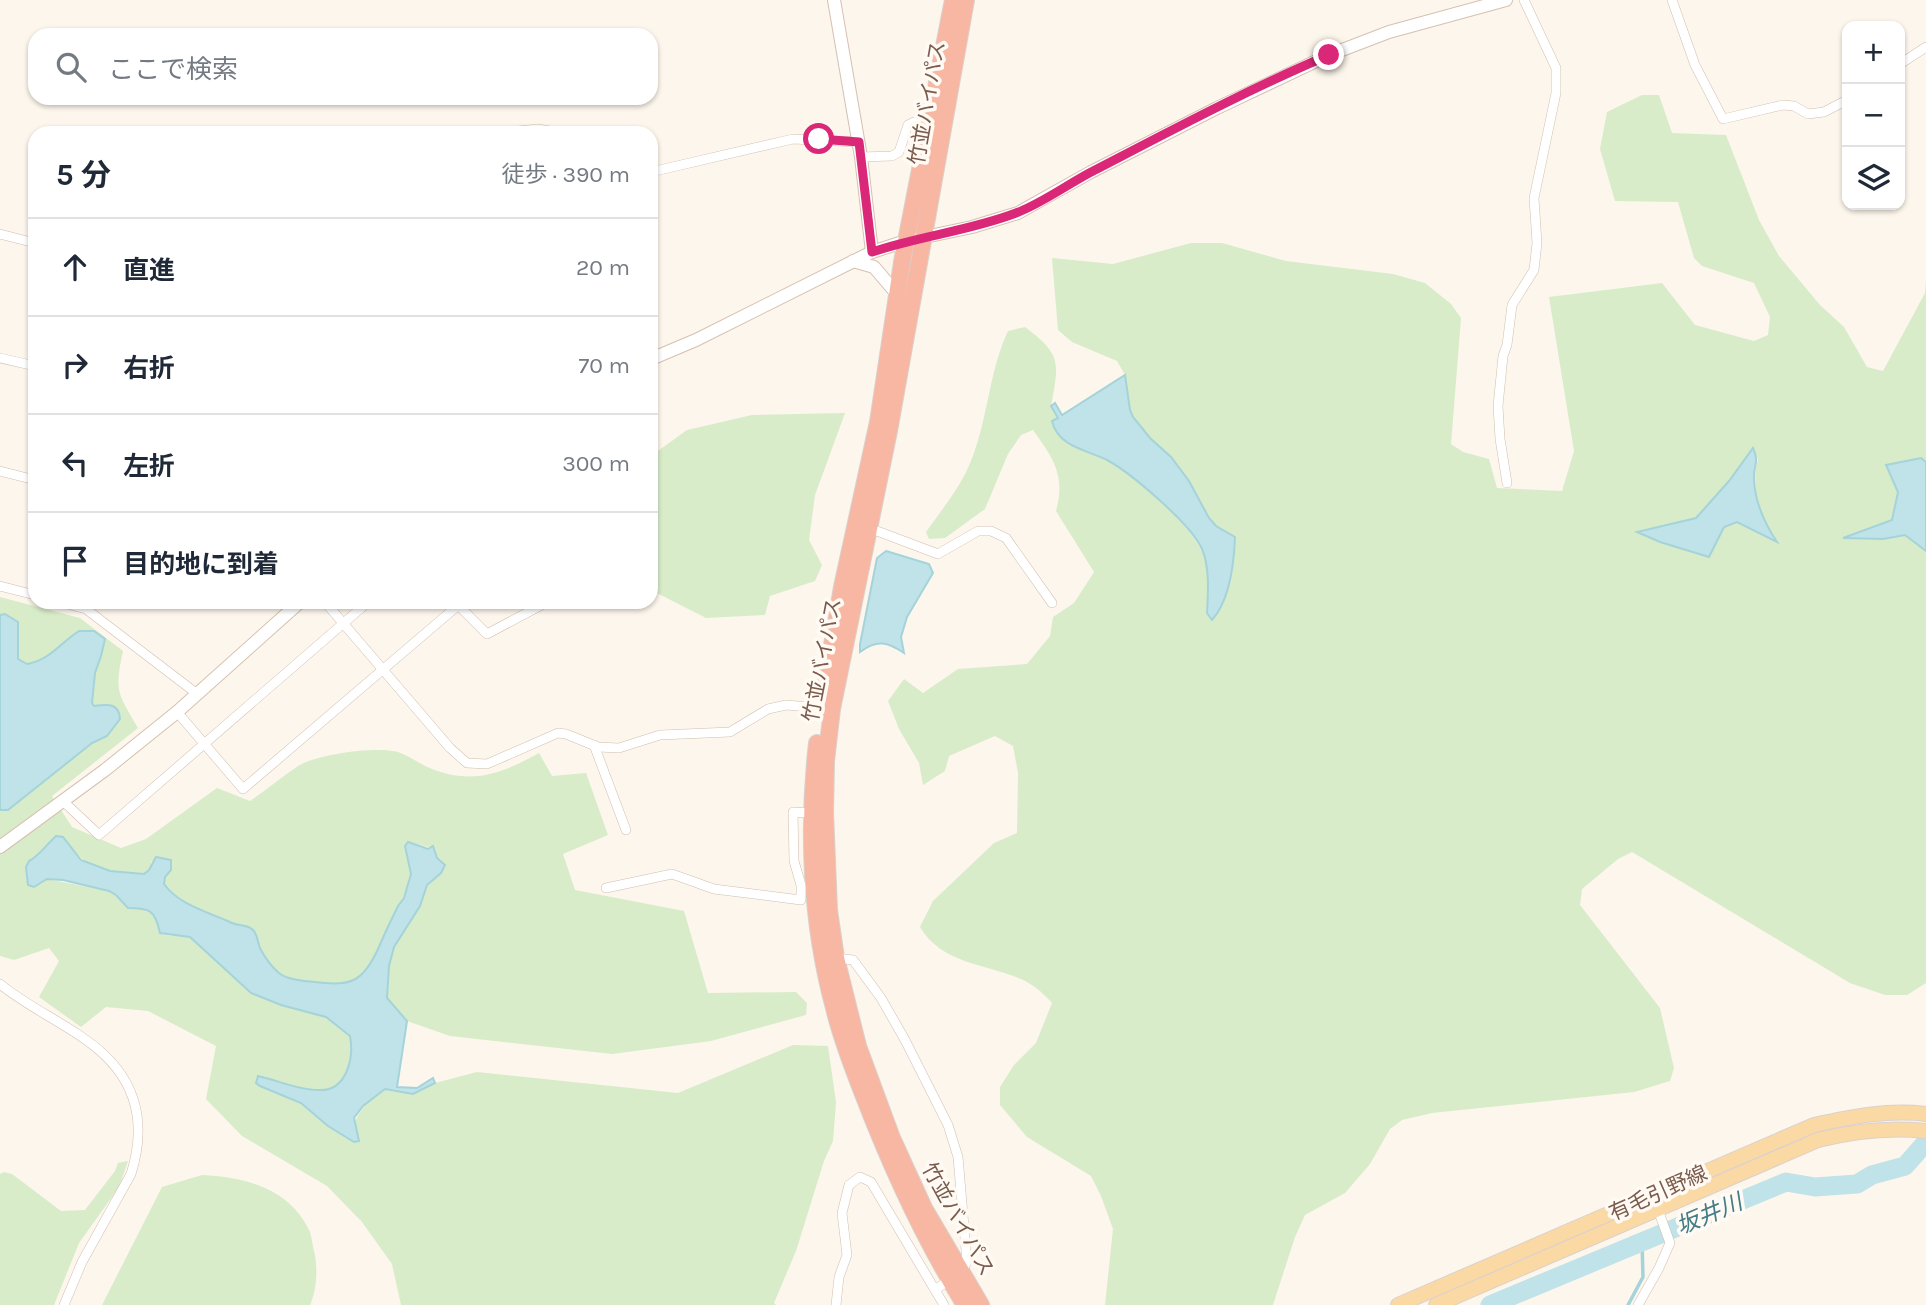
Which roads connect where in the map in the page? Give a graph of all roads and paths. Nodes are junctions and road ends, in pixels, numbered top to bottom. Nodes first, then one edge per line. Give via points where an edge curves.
1 (834, 0) edge
2 (953, 0) edge
3 (966, 0) edge
4 (1506, 0) edge
5 (1524, 0) edge
6 (1672, 0) edge
7 (1926, 47) edge
8 (1905, 61) edge
9 (1842, 103) edge
10 (929, 121) junction
11 (859, 142) junction
12 (861, 157) junction
13 (658, 170) edge
14 (0, 234) edge
15 (924, 238) junction
16 (28, 241) edge
17 (906, 241) junction
18 (872, 252) junction
19 (853, 261) junction
20 (897, 294) junction
21 (658, 356) edge
22 (0, 358) edge
23 (28, 364) edge
24 (0, 471) edge
25 (28, 478) edge
26 (1507, 483) dead end
27 (869, 528) junction
28 (0, 586) edge
29 (28, 594) edge
30 (1052, 603) dead end
31 (86, 609) edge
32 (292, 609) edge
33 (331, 609) edge
34 (360, 609) edge
35 (453, 609) edge
36 (465, 609) edge
37 (534, 609) edge
38 (344, 623) junction
39 (384, 669) junction
40 (196, 693) junction
41 (826, 708) junction
42 (177, 712) junction
43 (202, 744) junction
44 (594, 745) junction
45 (64, 802) junction
46 (812, 813) junction
47 (626, 830) dead end
48 (0, 847) edge
49 (606, 888) dead end
50 (836, 958) junction
51 (0, 984) edge
52 (1923, 1113) edge
53 (1921, 1131) edge
54 (1658, 1209) junction
55 (955, 1277) junction
56 (935, 1290) junction
57 (64, 1305) edge
58 (836, 1305) edge
59 (944, 1305) edge
60 (965, 1305) edge
61 (981, 1305) edge
62 (1398, 1305) edge
63 (1436, 1305) edge
64 (1638, 1305) edge

1 - 11 street
2 - 10 highway, 竹並バイパス
3 - 15 highway, 竹並バイパス
4 - 15 street via 1389,32 1329,55 1018,212
5 - 26 street via 1556,68 1556,93 1534,198 1534,270 1512,305 1503,356 1498,406
6 - 9 street via 1695,65 1723,120 1783,105 1808,114 1824,112
7 - 8 street
10 - 12 street via 908,125 899,152 892,156
10 - 17 highway, 竹並バイパス
11 - 12 street
11 - 13 street via 793,139
12 - 18 street
14 - 16 street
15 - 17 street
15 - 27 highway, 竹並バイパス
17 - 18 street
17 - 20 highway, 竹並バイパス
18 - 19 street
19 - 20 street via 874,267
19 - 21 street
20 - 41 highway, 竹並バイパス via 878,422 842,587
22 - 23 street
24 - 25 street
27 - 30 street via 938,554 978,531 990,531 1006,538
27 - 41 highway, 竹並バイパス
28 - 29 street
31 - 40 street
32 - 40 street
33 - 38 street
34 - 38 street
35 - 39 street
36 - 37 street via 487,634
38 - 39 street
38 - 43 street
39 - 43 street via 243,789
39 - 44 street via 467,763 487,764 558,733
40 - 42 street
41 - 44 street via 786,705 768,709 730,732 660,734 619,748
41 - 46 highway, 竹並バイパス
41 - 50 highway, 竹並バイパス via 825,825
42 - 43 street
42 - 45 street
43 - 45 street via 99,835
44 - 47 street
45 - 48 street
46 - 49 street via 793,812 801,900 713,890 672,874
46 - 55 highway, 竹並バイパス via 817,910 833,1007 880,1139 914,1216
50 - 55 highway, 竹並バイパス via 858,1046 892,1138
50 - 55 street via 853,960 881,998 948,1125 958,1157 967,1262
51 - 57 street via 118,1067 131,1088 136,1110 137,1149 131,1174 82,1262
52 - 54 main road, 有毛引野線 via 1814,1125 1770,1143
53 - 54 main road, 有毛引野線 via 1886,1128 1818,1140
54 - 62 main road, 有毛引野線
54 - 63 main road, 有毛引野線
54 - 64 street via 1670,1243
55 - 56 street
55 - 60 highway, 竹並バイパス
55 - 61 highway, 竹並バイパス
56 - 58 street via 872,1182 860,1177 849,1185 842,1213 847,1255
56 - 59 street

